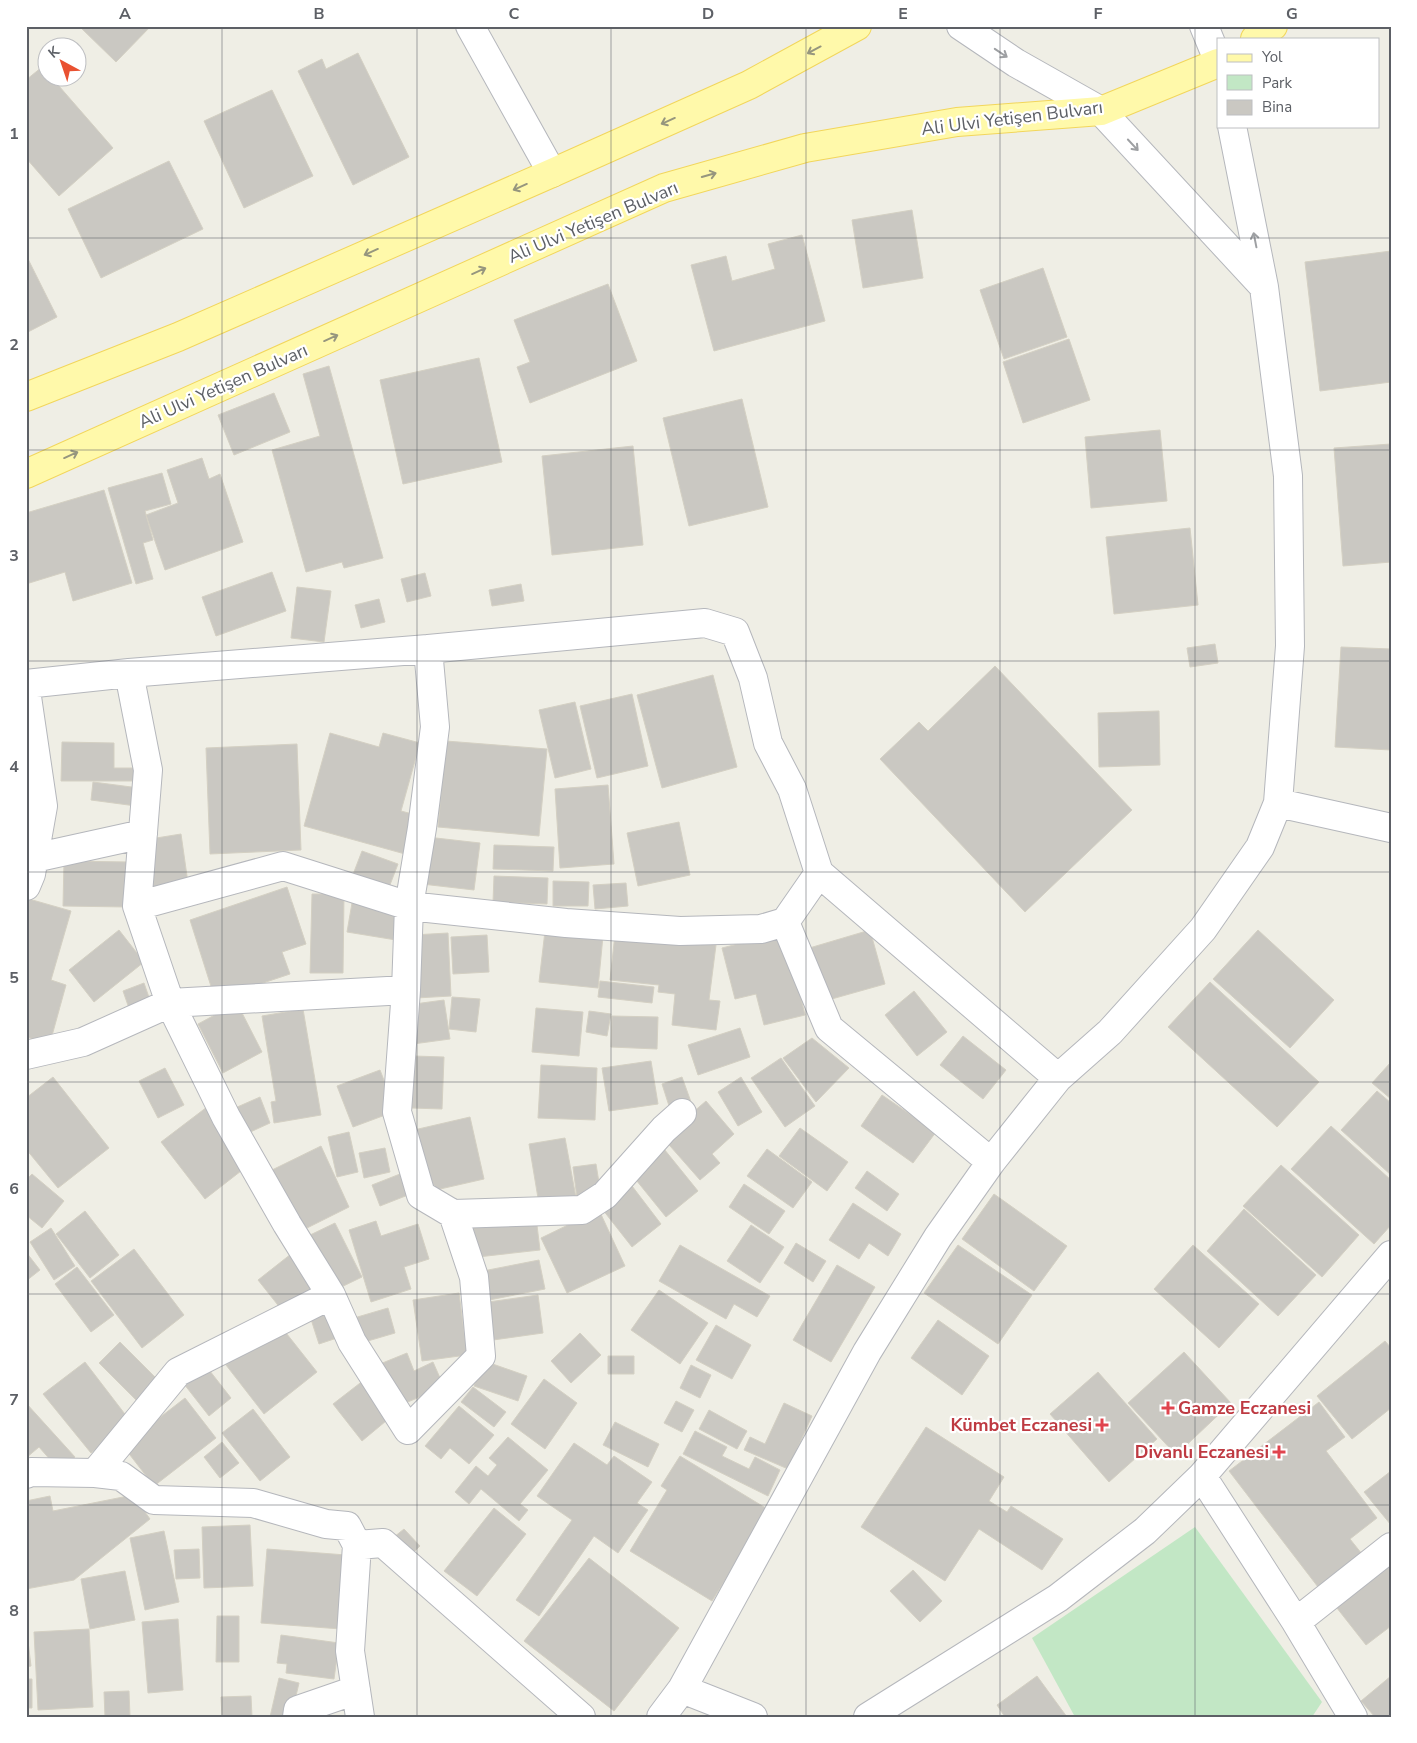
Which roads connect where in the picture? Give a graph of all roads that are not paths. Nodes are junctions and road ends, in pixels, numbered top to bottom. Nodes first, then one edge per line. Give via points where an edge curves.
1 (470, 26) edge
2 (857, 26) edge
3 (961, 26) edge
4 (1204, 26) edge
5 (1274, 26) edge
6 (1256, 38) edge
7 (1217, 58) edge
8 (1217, 61) edge
9 (1101, 111) junction
10 (1232, 128) edge
11 (552, 173) junction
12 (1264, 288) junction
13 (26, 397) edge
14 (26, 474) edge
15 (428, 649) junction
16 (129, 673) junction
17 (26, 684) edge
18 (26, 690) edge
19 (1278, 803) junction
20 (1391, 828) edge
21 (143, 834) junction
22 (29, 873) edge
23 (818, 873) junction
24 (137, 906) junction
25 (408, 906) junction
26 (785, 922) junction
27 (406, 990) junction
28 (170, 1003) junction
29 (26, 1055) edge
30 (1058, 1078) junction
31 (682, 1113) dead end
32 (991, 1162) junction
33 (453, 1214) junction
34 (1391, 1255) edge
35 (331, 1295) junction
36 (95, 1473) junction
37 (26, 1474) edge
38 (1202, 1476) junction
39 (357, 1545) junction
40 (1391, 1547) edge
41 (1296, 1622) junction
42 (682, 1689) junction
43 (356, 1690) junction
44 (296, 1717) edge
45 (360, 1717) edge
46 (581, 1717) edge
47 (661, 1717) edge
48 (753, 1717) edge
49 (868, 1717) edge
50 (1353, 1717) edge

1 - 11 street
2 -> 11 main road via 749,85
3 -> 9 street via 1016,63
4 - 7 street
5 - 6 main road
8 - 9 main road, Ali Ulvi Yetişen Bulvarı
9 -> 12 street
14 -> 9 main road, Ali Ulvi Yetişen Bulvarı via 664,188 806,148 957,122
12 -> 10 street
11 -> 13 main road via 178,337
12 - 19 street via 1288,476 1290,646
15 - 16 street
15 - 23 street via 704,623 734,632 753,678 768,743 792,789
15 - 25 street via 435,727
16 - 17 street
16 - 21 street via 148,770
18 - 22 street via 44,806
19 - 20 street
19 - 30 street via 1260,847 1203,929 1110,1032
21 - 22 street
21 - 24 street
23 - 26 street
23 - 30 street
24 - 25 street via 283,866
24 - 28 street
25 - 26 street via 566,924 680,931 761,929
25 - 27 street
26 - 32 street via 829,1028
27 - 28 street
27 - 33 street via 396,1112 421,1195
28 - 29 street via 83,1042
28 - 35 street via 226,1117
30 - 32 street
31 - 33 street via 605,1195 582,1210
32 - 42 street via 938,1237 867,1352
33 - 35 street via 474,1277 481,1356 408,1430 352,1342
34 - 38 street
35 - 36 street via 178,1372
36 - 37 street
36 - 39 street via 121,1476 154,1500 252,1503 326,1524 347,1526
38 - 41 street
38 - 49 street via 1145,1531 1058,1598
39 - 43 street via 350,1652
39 - 46 street via 382,1544
40 - 41 street
41 - 50 street
42 - 47 street
42 - 48 street
43 - 44 street via 298,1710
43 - 45 street

